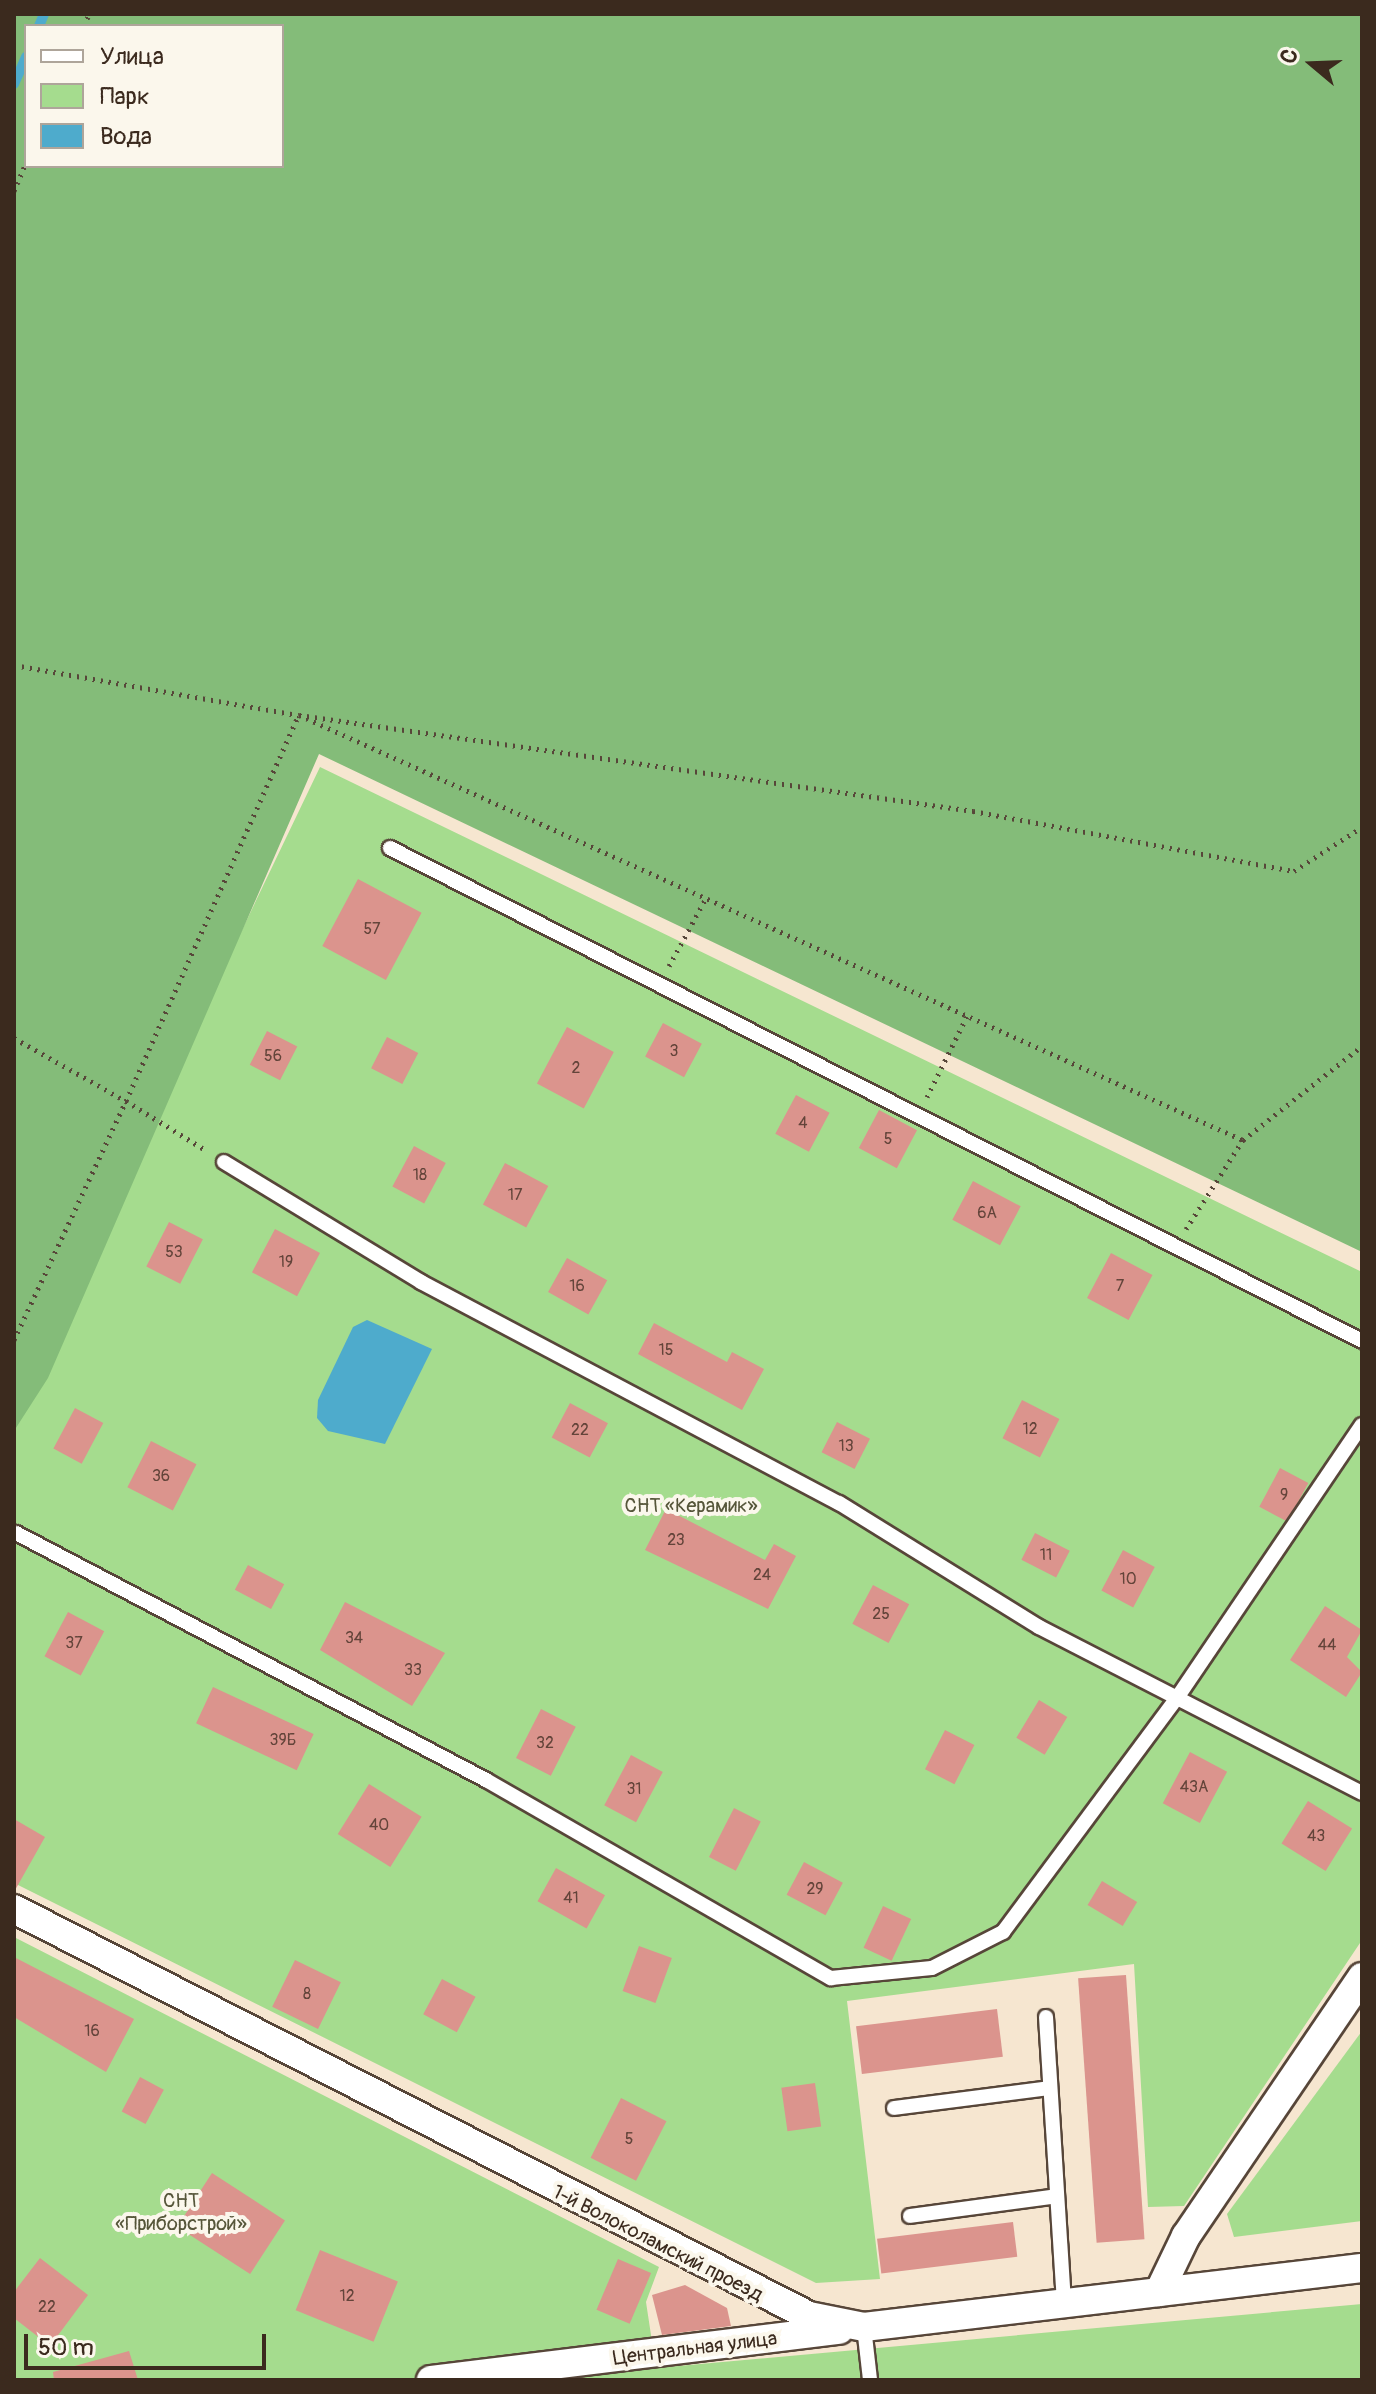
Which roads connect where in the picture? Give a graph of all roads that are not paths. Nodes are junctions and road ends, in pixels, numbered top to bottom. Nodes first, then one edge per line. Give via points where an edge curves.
1 (390, 848) dead end
2 (224, 1162) road end
3 (1362, 1341) edge
4 (1362, 1425) edge
5 (16, 1533) dead end
6 (1179, 1695) junction
7 (1362, 1793) edge
8 (14, 1909) edge
9 (1362, 1977) edge
10 (1046, 2017) dead end
11 (1050, 2088) junction
12 (894, 2108) dead end
13 (1057, 2196) junction
14 (910, 2216) dead end
15 (1362, 2268) edge
16 (1159, 2292) junction
17 (1064, 2305) junction
18 (864, 2327) junction
19 (431, 2380) edge
20 (870, 2380) edge

1 - 3 lane
2 - 6 lane via 421,1282 839,1503 1039,1627
4 - 6 lane
5 - 6 lane via 459,1766 831,1978 932,1968 1003,1932
6 - 7 lane
8 - 18 street, 1-й Волоколамский проезд via 772,2302
9 - 16 street via 1186,2236
10 - 11 lane
11 - 12 lane
11 - 13 lane
13 - 14 lane
13 - 17 lane
15 - 16 street, 1-й Волоколамский проезд
16 - 17 street, 1-й Волоколамский проезд
17 - 18 street, 1-й Волоколамский проезд
18 - 19 street, Центральная улица
18 - 20 lane

